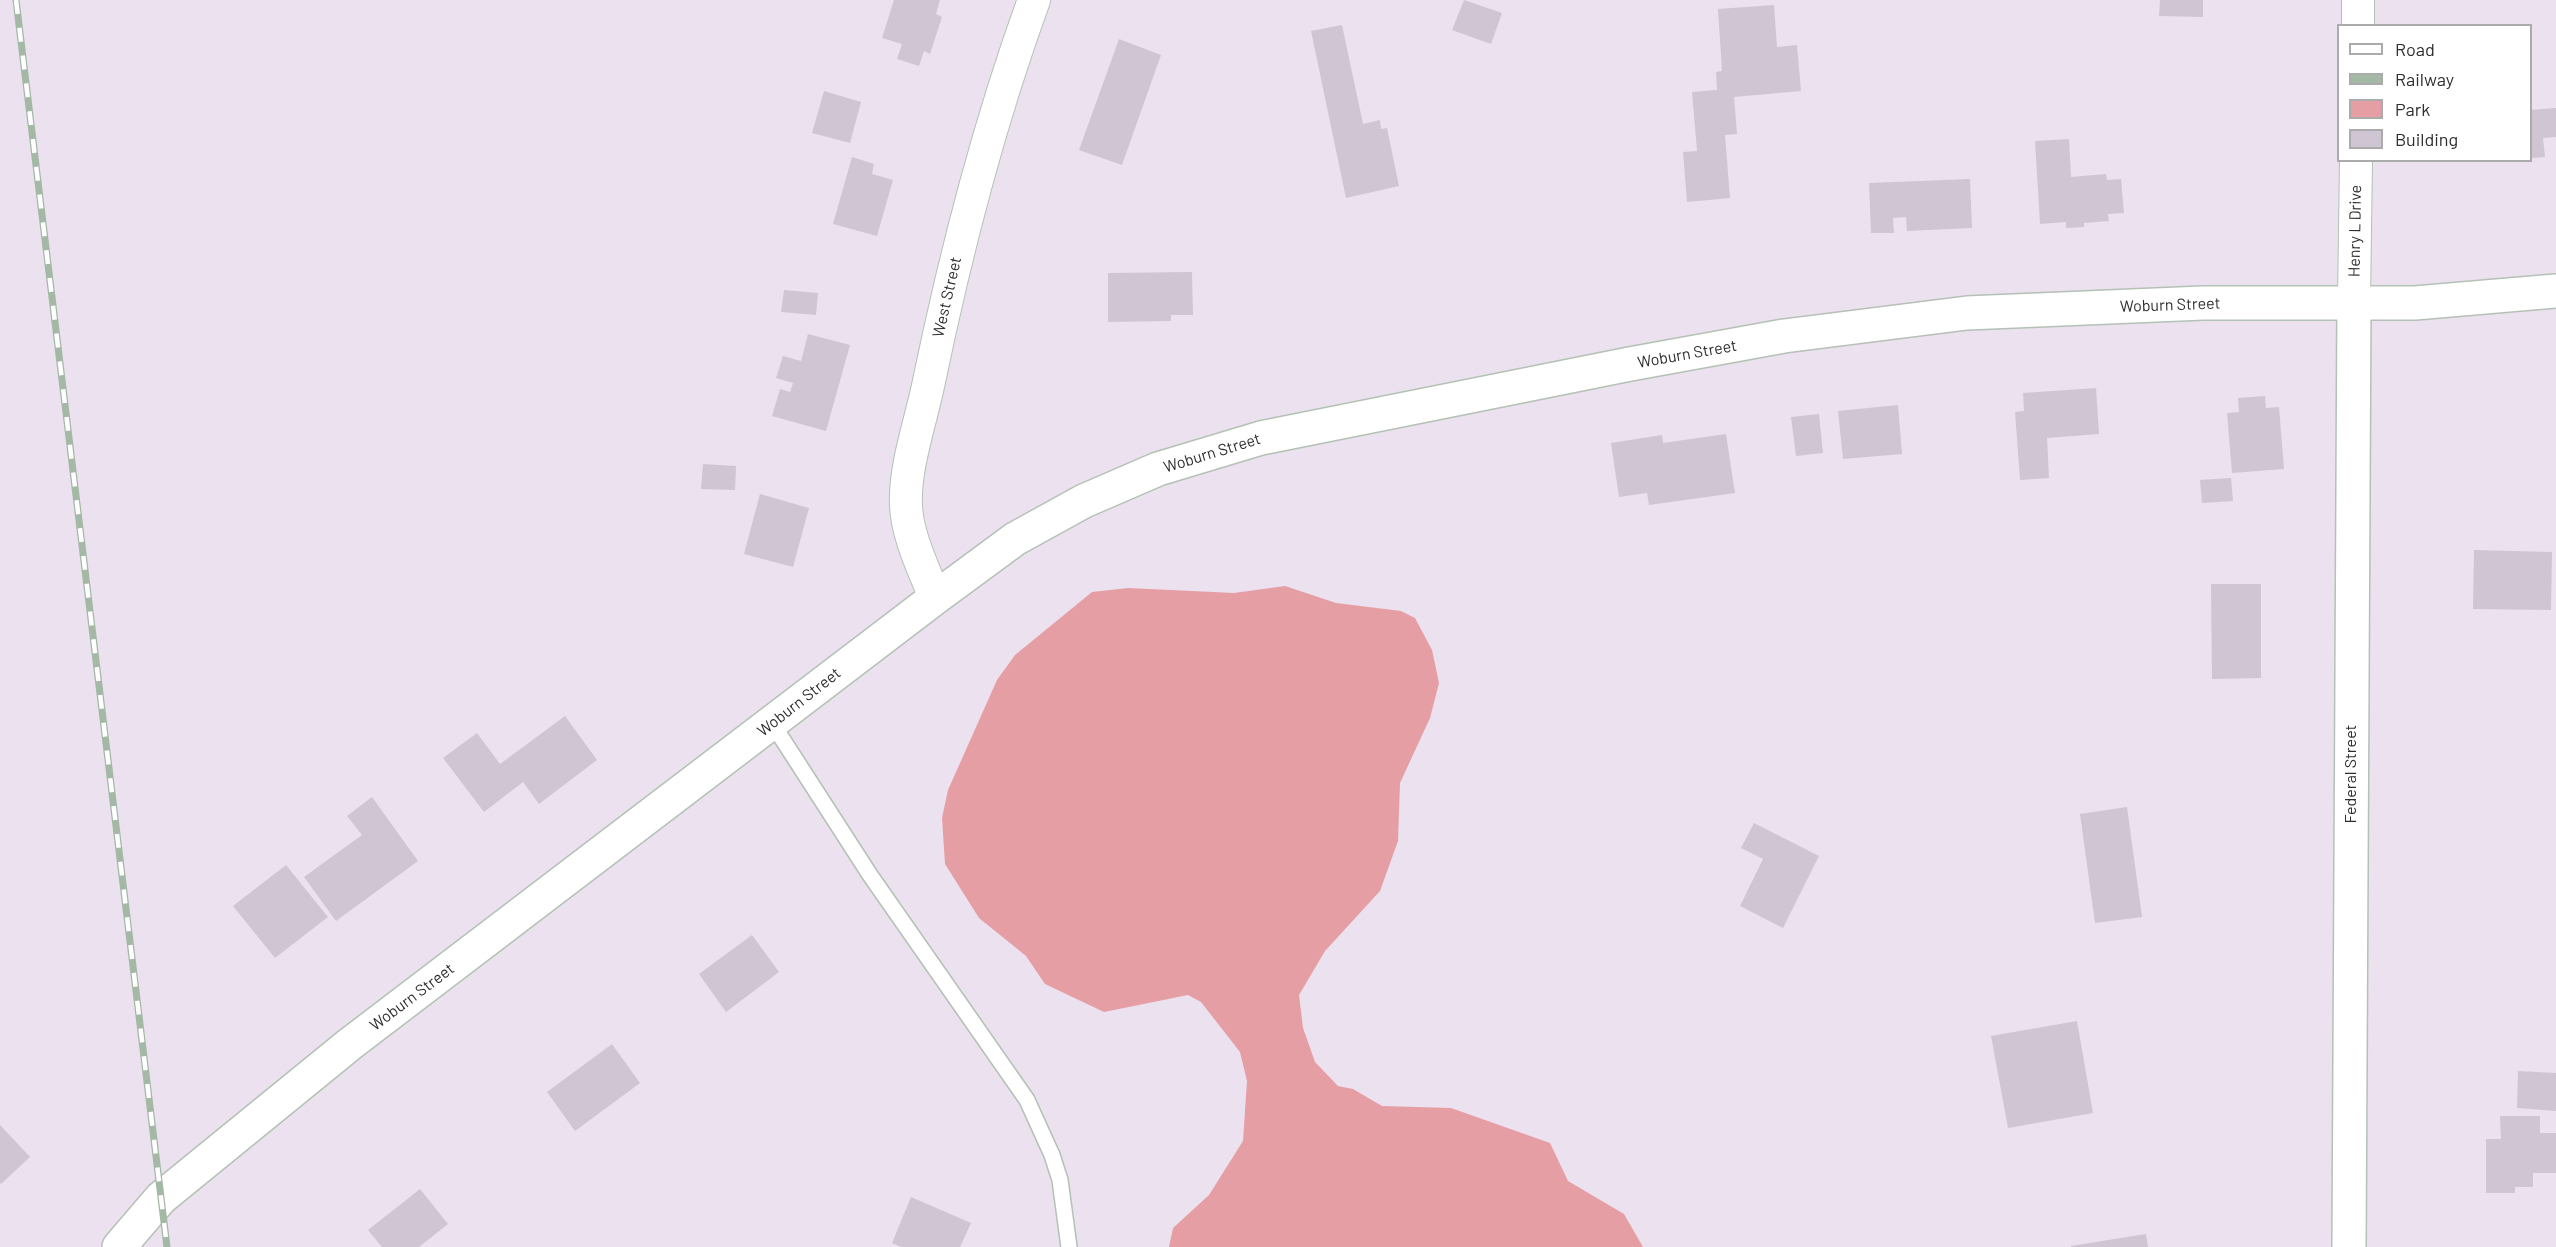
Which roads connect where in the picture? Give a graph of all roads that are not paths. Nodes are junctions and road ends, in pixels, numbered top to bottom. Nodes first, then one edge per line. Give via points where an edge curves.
1 (1034, 0) edge
2 (2358, 0) edge
3 (2358, 24) edge
4 (2356, 162) edge
5 (2556, 291) edge
6 (2354, 301) junction
7 (934, 598) junction
8 (772, 723) junction
9 (118, 1247) edge
10 (1069, 1247) edge
11 (2349, 1247) edge

1 - 7 street, West Street via 967,215 908,479 908,523
2 - 3 street
4 - 6 street, Henry L Drive
5 - 6 street, Woburn Street via 2415,303
6 - 7 street, Woburn Street via 2037,309 1886,321 1630,364 1272,435 1158,469 1084,501 1015,539
6 - 11 street, Federal Street
7 - 8 street, Woburn Street
8 - 9 street, Woburn Street via 350,1044 161,1198
8 - 10 lane via 870,875 1027,1100 1060,1180

